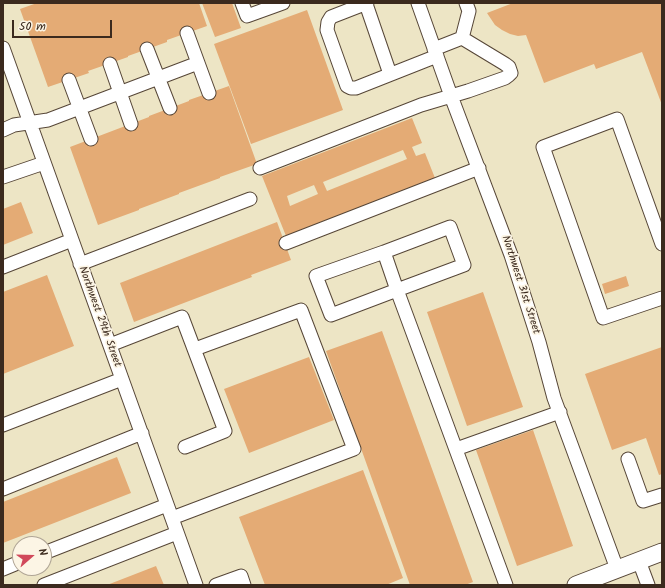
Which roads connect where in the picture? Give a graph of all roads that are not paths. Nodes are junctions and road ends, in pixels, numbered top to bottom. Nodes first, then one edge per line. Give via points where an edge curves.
1 (242, 3) edge
2 (283, 3) edge
3 (366, 3) edge
4 (418, 3) edge
5 (466, 3) edge
6 (187, 33) dead end
7 (462, 38) junction
8 (3, 48) edge
9 (148, 49) dead end
10 (436, 53) junction
11 (198, 63) junction
12 (110, 64) dead end
13 (390, 74) junction
14 (8, 75) edge
15 (158, 78) junction
16 (69, 80) dead end
17 (120, 93) junction
18 (209, 93) dead end
19 (451, 96) junction
20 (80, 108) junction
21 (170, 108) dead end
22 (29, 123) junction
23 (131, 124) dead end
24 (3, 130) edge
25 (91, 139) dead end
26 (44, 163) junction
27 (260, 168) dead end
28 (479, 168) junction
29 (3, 177) edge
30 (250, 199) dead end
31 (72, 240) junction
32 (286, 243) dead end
33 (662, 244) edge
34 (384, 252) junction
35 (80, 264) junction
36 (3, 267) edge
37 (397, 290) junction
38 (662, 298) edge
39 (110, 345) junction
40 (194, 349) junction
41 (122, 379) junction
42 (560, 412) junction
43 (3, 425) edge
44 (142, 433) junction
45 (185, 447) dead end
46 (456, 449) junction
47 (628, 459) dead end
48 (3, 489) edge
49 (662, 495) edge
50 (167, 505) junction
51 (172, 518) junction
52 (177, 533) junction
53 (52, 550) edge
54 (662, 553) edge
55 (639, 561) junction
56 (617, 569) junction
57 (44, 585) edge
58 (196, 585) edge
59 (216, 585) edge
60 (244, 585) edge
61 (506, 585) edge
62 (576, 585) edge
63 (648, 585) edge

1 - 2 street via 247,16
3 - 13 street
3 - 13 street via 330,17 327,30 347,86 356,88
4 - 10 street, Northwest 31st Street
5 - 7 street via 469,11
6 - 11 street
7 - 10 street
7 - 19 street via 505,64 511,73 505,78
8 - 14 street, Northwest 29th Street
9 - 15 street
10 - 13 street
10 - 19 street, Northwest 31st Street
11 - 15 street
11 - 18 street
12 - 17 street
14 - 22 street, Northwest 29th Street
15 - 17 street
15 - 21 street
16 - 20 street
17 - 20 street
17 - 23 street
19 - 27 street
19 - 28 street, Northwest 31st Street
20 - 22 street via 48,120
20 - 25 street
22 - 24 street
22 - 26 street, Northwest 29th Street
26 - 29 street
26 - 31 street, Northwest 29th Street
28 - 32 street
28 - 42 street, Northwest 31st Street via 511,255
30 - 35 street
31 - 35 street, Northwest 29th Street
31 - 36 street
33 - 38 street via 617,119 543,147 603,318
34 - 37 street
34 - 37 street via 450,227 464,265
34 - 37 street via 316,276 331,315
35 - 39 street, Northwest 29th Street
37 - 46 street
39 - 40 street via 182,318
39 - 41 street, Northwest 29th Street
40 - 45 street via 225,431
40 - 51 street via 301,310 354,449
41 - 43 street
41 - 44 street, Northwest 29th Street
42 - 46 street
42 - 56 street, Northwest 31st Street
44 - 48 street
44 - 50 street, Northwest 29th Street
46 - 61 street
47 - 49 street via 643,501
50 - 51 street, Northwest 29th Street
50 - 53 street
51 - 52 street, Northwest 29th Street
52 - 57 street
52 - 58 street, Northwest 29th Street
54 - 55 main road
55 - 56 main road
55 - 63 street
56 - 62 main road
59 - 60 street via 241,576

